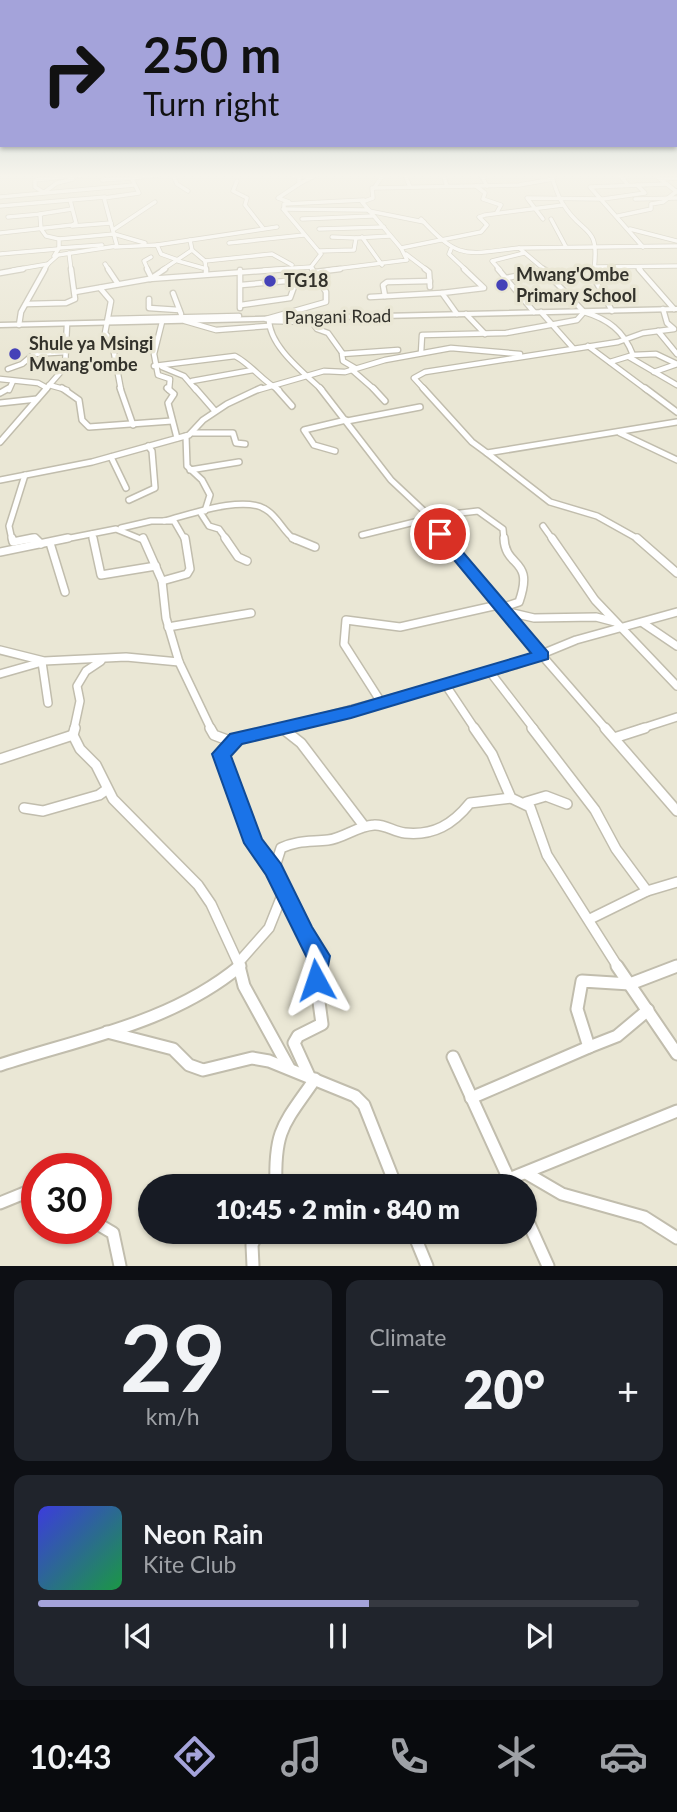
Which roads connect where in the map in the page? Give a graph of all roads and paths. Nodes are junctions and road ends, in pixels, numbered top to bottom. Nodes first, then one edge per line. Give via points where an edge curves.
1 (45, 234) edge
2 (105, 234) edge
3 (114, 234) edge
4 (118, 234) edge
5 (230, 234) edge
6 (435, 234) edge
7 (472, 234) edge
8 (559, 234) edge
9 (590, 234) edge
10 (634, 234) edge
11 (646, 234) edge
12 (303, 235) joint
13 (227, 236) junction
14 (390, 236) joint
15 (332, 237) dead end
16 (359, 237) junction
17 (58, 240) junction
18 (190, 240) junction
19 (259, 240) junction
20 (441, 241) junction
21 (229, 243) junction
22 (150, 244) junction
23 (677, 244) edge
24 (116, 245) junction
25 (158, 245) junction
26 (566, 247) junction
27 (597, 247) junction
28 (643, 247) junction
29 (401, 248) junction
30 (519, 248) junction
31 (59, 249) junction
32 (451, 249) junction
33 (192, 250) junction
34 (319, 251) junction
35 (69, 253) junction
36 (524, 253) junction
37 (0, 254) edge
38 (272, 254) junction
39 (406, 254) junction
40 (54, 256) junction
41 (151, 257) dead end
42 (236, 258) junction
43 (178, 260) junction
44 (205, 261) junction
45 (48, 264) junction
46 (105, 264) dead end
47 (385, 265) junction
48 (299, 266) junction
49 (677, 266) edge
50 (311, 267) junction
51 (594, 267) junction
52 (638, 267) junction
53 (240, 270) junction
54 (545, 270) junction
55 (205, 271) junction
56 (315, 272) junction
57 (538, 272) junction
58 (0, 273) edge
59 (549, 275) junction
60 (150, 278) junction
61 (506, 278) junction
62 (394, 282) junction
63 (118, 284) junction
64 (241, 285) junction
65 (100, 288) junction
66 (75, 292) junction
67 (173, 293) dead end
68 (442, 293) junction
69 (385, 296) junction
70 (370, 298) dead end
71 (149, 299) dead end
72 (26, 304) junction
73 (241, 305) junction
74 (663, 309) junction
75 (675, 309) edge
76 (179, 310) junction
77 (612, 311) junction
78 (538, 312) junction
79 (583, 312) junction
80 (457, 314) junction
81 (466, 314) junction
82 (240, 318) junction
83 (184, 320) junction
84 (108, 321) junction
85 (268, 321) junction
86 (162, 322) junction
87 (67, 324) junction
88 (0, 325) edge
89 (19, 325) junction
90 (551, 325) junction
91 (676, 330) edge
92 (658, 331) junction
93 (485, 334) junction
94 (627, 339) junction
95 (588, 346) junction
96 (573, 348) junction
97 (398, 349) dead end
98 (66, 352) junction
99 (421, 353) junction
100 (344, 354) junction
101 (538, 354) junction
102 (677, 354) edge
103 (631, 356) junction
104 (610, 362) junction
105 (677, 364) edge
106 (154, 366) junction
107 (8, 369) dead end
108 (353, 369) junction
109 (253, 370) junction
110 (654, 372) junction
111 (309, 377) junction
112 (0, 379) edge
113 (13, 380) junction
114 (192, 381) junction
115 (270, 385) junction
116 (677, 385) edge
117 (48, 387) junction
118 (0, 393) edge
119 (38, 398) junction
120 (385, 401) dead end
121 (0, 403) edge
122 (292, 406) dead end
123 (420, 408) dead end
124 (215, 411) junction
125 (677, 411) edge
126 (172, 421) junction
127 (346, 421) junction
128 (677, 422) edge
129 (133, 425) junction
130 (619, 432) junction
131 (190, 434) junction
132 (177, 438) junction
133 (0, 442) edge
134 (246, 444) dead end
135 (148, 446) junction
136 (335, 451) dead end
137 (487, 453) junction
138 (111, 457) junction
139 (677, 460) edge
140 (239, 463) dead end
141 (190, 471) junction
142 (24, 475) junction
143 (0, 480) edge
144 (126, 488) dead end
145 (129, 500) dead end
146 (202, 512) junction
147 (428, 519) junction
148 (2, 520) edge
149 (164, 520) junction
150 (542, 526) dead end
151 (117, 529) junction
152 (92, 534) junction
153 (362, 535) dead end
154 (50, 542) junction
155 (41, 544) junction
156 (315, 547) dead end
157 (0, 552) edge
158 (247, 561) dead end
159 (156, 566) junction
160 (677, 573) edge
161 (162, 581) junction
162 (65, 592) dead end
163 (500, 608) junction
164 (251, 612) dead end
165 (677, 612) edge
166 (643, 623) junction
167 (618, 625) junction
168 (168, 627) junction
169 (677, 646) edge
170 (0, 650) edge
171 (542, 656) junction
172 (101, 661) junction
173 (42, 662) junction
174 (179, 662) junction
175 (490, 672) junction
176 (0, 674) edge
177 (675, 683) edge
178 (444, 684) junction
179 (381, 702) junction
180 (48, 703) dead end
181 (677, 717) edge
182 (282, 728) junction
183 (73, 735) junction
184 (614, 738) junction
185 (236, 739) junction
186 (0, 758) edge
187 (106, 790) junction
188 (511, 798) junction
189 (672, 799) edge
190 (526, 802) junction
191 (567, 804) dead end
192 (24, 808) dead end
193 (677, 811) edge
194 (364, 825) junction
195 (274, 870) junction
196 (677, 882) edge
197 (647, 891) junction
198 (284, 893) junction
199 (590, 919) junction
200 (239, 964) junction
201 (677, 966) edge
202 (630, 985) junction
203 (648, 1010) junction
204 (107, 1032) junction
205 (589, 1047) junction
206 (677, 1054) edge
207 (453, 1057) dead end
208 (0, 1065) edge
209 (289, 1068) junction
210 (312, 1078) junction
211 (471, 1098) junction
212 (677, 1111) edge
213 (526, 1173) joint
214 (276, 1174) edge
215 (391, 1174) edge
216 (506, 1174) edge
217 (21, 1194) edge
218 (0, 1203) edge
219 (112, 1232) edge
220 (677, 1238) edge
221 (537, 1242) edge
222 (252, 1244) edge
223 (418, 1244) edge
224 (120, 1266) edge
225 (253, 1266) edge
226 (427, 1266) edge
227 (548, 1266) edge

1 - 17 street
2 - 17 street
3 - 24 street
4 - 22 street
5 - 13 street
6 - 20 street
7 - 20 street
8 - 26 street
9 - 27 street
10 - 28 street
11 - 23 street
12 - 19 street
12 - 34 street
13 - 18 street
13 - 21 street
14 - 16 street
14 - 29 street
15 - 16 street
16 - 34 street via 354,250
16 - 47 street
17 - 31 street
18 - 25 street
18 - 33 street
19 - 21 street
19 - 38 street
20 - 29 street
20 - 32 street
21 - 42 street
22 - 24 street
22 - 25 street
23 - 28 street
24 - 31 street
24 - 35 street
25 - 43 street via 161,254
26 - 27 street
26 - 30 street
27 - 28 street
27 - 51 street
29 - 39 street
30 - 32 street via 465,254
30 - 36 street
31 - 37 street
31 - 40 street
32 - 68 street via 449,254 484,288
33 - 43 street
33 - 44 street
34 - 50 street via 321,256
35 - 40 street
35 - 66 street
36 - 54 street
36 - 61 street via 492,261
38 - 42 street
38 - 48 street
39 - 47 street via 404,262
39 - 62 street via 429,272 430,284
40 - 45 street
41 - 60 street via 144,261
42 - 44 street
43 - 55 street
43 - 60 street
44 - 55 street
45 - 58 street
45 - 72 street
46 - 63 street
47 - 56 street
47 - 62 street via 394,272
48 - 50 street
48 - 53 street
49 - 52 street
50 - 56 street
51 - 52 street
51 - 77 street via 596,285
52 - 75 street
53 - 55 street
53 - 64 street
54 - 57 street
54 - 59 street
55 - 60 street
56 - 85 street via 326,302
57 - 59 street
57 - 61 street
59 - 79 street
60 - 63 street
61 - 78 street
62 - 69 street via 383,285
63 - 65 street
64 - 73 street
64 - 73 street via 286,281 293,287 290,298
65 - 66 street
65 - 84 street via 111,301
66 - 72 street via 71,302
67 - 76 street
68 - 69 street
68 - 80 street
69 - 70 street
71 - 76 street via 152,309
72 - 89 street
73 - 82 street
74 - 75 main road, Pangani Road
74 - 77 main road, Pangani Road
74 - 91 street via 667,323
76 - 83 street
77 - 79 main road, Pangani Road
78 - 79 main road, Pangani Road
78 - 81 main road, Pangani Road
78 - 90 street
79 - 90 street via 577,320
79 - 94 street via 607,320
80 - 81 main road, Pangani Road
80 - 85 main road, Pangani Road
81 - 93 street
82 - 83 main road, Pangani Road
82 - 85 main road, Pangani Road
83 - 84 street
83 - 85 street via 201,330 218,332
83 - 86 main road, Pangani Road
84 - 86 main road, Pangani Road
84 - 87 main road, Pangani Road
84 - 129 street via 106,333 113,340 119,389
85 - 100 street via 312,322 328,333
85 - 111 street via 290,359
86 - 106 street via 153,340
87 - 89 main road, Pangani Road
87 - 98 street
88 - 89 main road, Pangani Road
90 - 93 street
90 - 96 street
91 - 92 street
92 - 94 street
92 - 102 street
93 - 99 street via 422,335
94 - 95 street
94 - 103 street
95 - 96 street
95 - 104 street
96 - 101 street
97 - 100 street
98 - 107 street via 34,354
98 - 117 street via 65,367
99 - 101 street via 451,348
99 - 108 street
100 - 108 street via 340,356 343,362
101 - 137 street via 425,372 414,378 480,451
103 - 104 street
103 - 105 street via 656,354
103 - 110 street
104 - 125 street
105 - 110 street
106 - 109 street via 228,356 242,359
106 - 114 street
106 - 126 street via 158,375 170,379
108 - 111 street
108 - 120 street
109 - 114 street
109 - 115 street
110 - 116 street
111 - 115 street
111 - 127 street
112 - 113 street
113 - 117 street
113 - 118 street via 8,391
114 - 124 street via 207,407
115 - 122 street
115 - 124 street
117 - 119 street
117 - 129 street via 64,387 77,396 84,409 82,420 89,428
119 - 121 street
119 - 133 street
123 - 127 street
124 - 131 street
126 - 129 street
126 - 132 street
127 - 136 street via 304,430 314,445
127 - 147 street via 390,480
128 - 130 street
130 - 137 street
130 - 139 street
131 - 132 street
131 - 134 street via 228,432 236,443
131 - 141 street via 185,461
132 - 135 street
135 - 138 street
135 - 145 street via 155,488
137 - 160 street via 550,502 597,516 647,544
138 - 142 street
138 - 144 street
140 - 141 street
141 - 146 street via 210,495
142 - 143 street
142 - 148 street via 24,488
146 - 149 street
146 - 156 street via 258,505 296,543
146 - 158 street via 209,526 219,529 238,557
147 - 153 street
147 - 163 street
147 - 163 street via 469,510 503,529 504,546 524,572 526,582 519,602
148 - 155 street via 10,541 35,538
149 - 151 street
149 - 161 street via 174,521 180,528 190,569 187,575
150 - 167 street
151 - 152 street
151 - 159 street via 142,537
152 - 154 street
152 - 159 street via 101,575
154 - 155 street
154 - 162 street
155 - 157 street
159 - 161 street
161 - 168 street
163 - 167 street via 534,618 596,617
163 - 171 street
163 - 179 street via 400,627 346,620 344,644
164 - 168 street
165 - 166 street
166 - 167 street
166 - 169 street
167 - 171 street
167 - 177 street
168 - 174 street
170 - 173 street
171 - 175 street
171 - 184 street
172 - 173 street
172 - 174 street via 120,657
172 - 183 street via 86,671 77,687 80,702
173 - 176 street
173 - 180 street
174 - 185 street via 214,735 221,740
175 - 178 street
175 - 197 street via 595,810
178 - 179 street
178 - 188 street via 492,754
179 - 182 street
181 - 184 street
182 - 185 street
182 - 194 street via 301,743
183 - 186 street
183 - 187 street via 96,765
184 - 189 street
185 - 195 street via 221,757 254,843
187 - 192 street via 43,811
187 - 200 street via 198,885 225,928
188 - 190 street
188 - 194 street via 470,803 454,823 433,830 405,833 378,824
189 - 193 street
190 - 191 street via 546,796
190 - 199 street via 547,855
194 - 195 street via 330,840 288,844 276,856
195 - 198 street
196 - 197 street
197 - 199 street
198 - 200 street via 269,928
198 - 210 street via 319,956 316,980 322,1024 298,1036 294,1043
199 - 202 street
200 - 204 street via 221,985
200 - 209 street via 244,986
201 - 202 street
202 - 203 street
202 - 205 street via 589,979 580,983 577,1009
203 - 205 street via 617,1035
203 - 206 street
204 - 208 street
204 - 209 street via 173,1049 202,1070 252,1058
205 - 211 street
207 - 211 street
209 - 210 street
210 - 214 street via 279,1132
210 - 215 street via 355,1096 364,1105
211 - 216 street
212 - 213 street
213 - 220 street via 562,1194 644,1217
217 - 218 street
219 - 224 street
221 - 227 street
222 - 225 street
223 - 226 street

